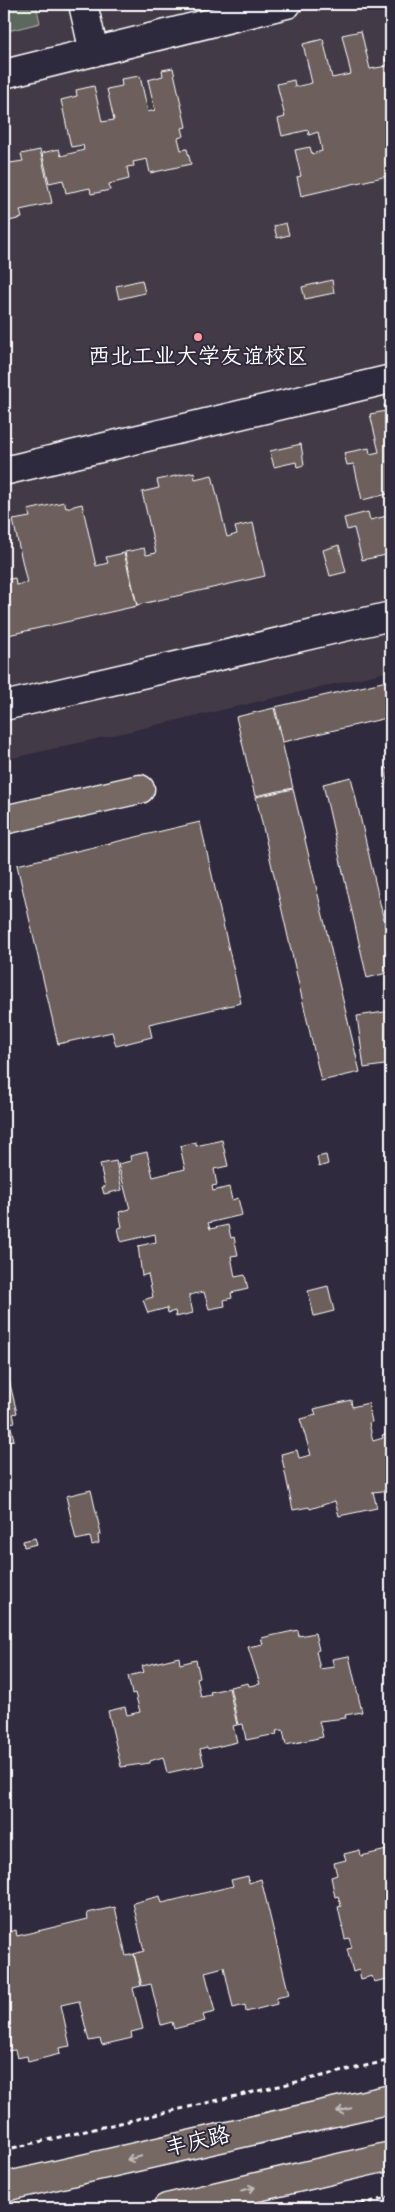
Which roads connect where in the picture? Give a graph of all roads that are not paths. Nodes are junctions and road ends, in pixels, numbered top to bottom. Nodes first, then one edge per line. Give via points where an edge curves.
1 (83, 4) edge
2 (288, 4) edge
3 (94, 52) junction
4 (4, 74) edge
5 (391, 379) edge
6 (4, 471) edge
7 (391, 616) edge
8 (4, 706) edge
9 (140, 789) dead end
10 (4, 820) edge
11 (391, 2099) edge
12 (391, 2156) edge
13 (4, 2187) edge
14 (166, 2208) edge

1 - 3 street
2 - 3 street
3 - 4 street
5 - 6 street
7 - 8 street
9 - 10 main road
11 -> 13 main road, 丰庆路
14 -> 12 main road

